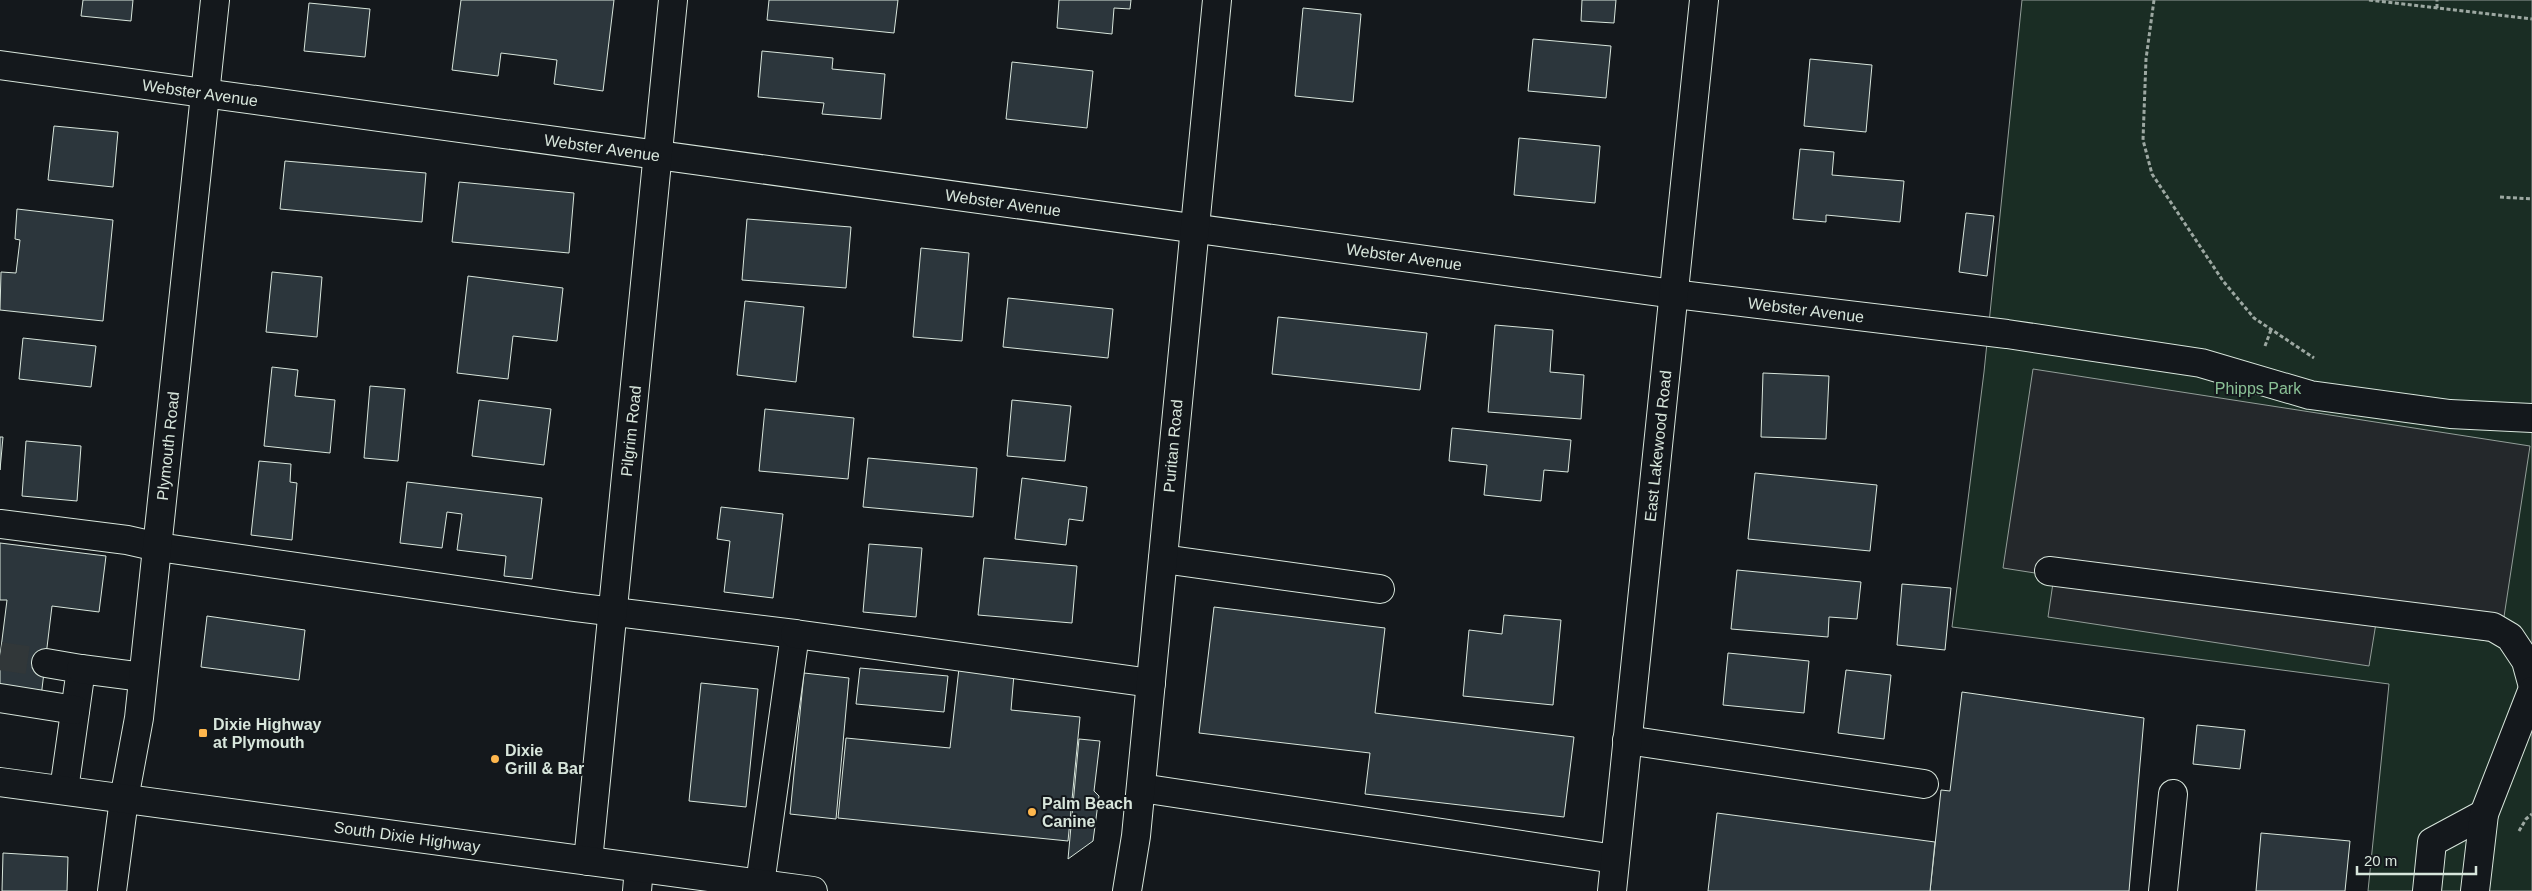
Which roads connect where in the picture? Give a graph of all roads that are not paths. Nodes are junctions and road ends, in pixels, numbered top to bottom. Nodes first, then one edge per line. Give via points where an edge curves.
1 (215, 0) edge
2 (674, 0) edge
3 (1217, 0) edge
4 (1704, 0) edge
5 (0, 65) edge
6 (205, 94) junction
7 (657, 155) junction
8 (1194, 229) junction
9 (1674, 294) junction
10 (2532, 418) edge
11 (0, 524) edge
12 (158, 547) junction
13 (1163, 559) junction
14 (2049, 571) dead end
15 (1380, 589) dead end
16 (613, 612) junction
17 (795, 634) junction
18 (46, 663) tunnel mouth
19 (81, 669) junction
20 (144, 677) junction
21 (1151, 683) junction
22 (2532, 683) edge
23 (2532, 691) edge
24 (0, 698) edge
25 (75, 710) junction
26 (1627, 740) junction
27 (0, 782) edge
28 (1924, 784) dead end
29 (1141, 788) junction
30 (64, 790) junction
31 (2173, 794) dead end
32 (124, 798) junction
33 (2484, 814) junction
34 (1615, 859) junction
35 (588, 861) junction
36 (638, 879) edge
37 (773, 887) edge
38 (112, 891) edge
39 (814, 891) edge
40 (1127, 891) edge
41 (1612, 891) edge
42 (2163, 891) edge
43 (2427, 891) edge
44 (2475, 891) edge

1 - 6 street, Plymouth Road
2 - 7 street, Pilgrim Road
3 - 8 street, Puritan Road
4 - 9 street, East Lakewood Road
5 - 6 street, Webster Avenue
6 - 7 street, Webster Avenue
6 - 12 street, Plymouth Road
7 - 8 street, Webster Avenue
7 - 16 street, Pilgrim Road
8 - 9 street, Webster Avenue
8 - 13 street, Puritan Road
9 - 10 street, Webster Avenue via 2007,334 2201,363 2310,395 2450,414
9 - 26 street, East Lakewood Road
11 - 12 street
12 - 16 street
12 - 20 street, Plymouth Road
13 - 15 street
13 - 21 street, Puritan Road
14 - 22 street via 2493,628 2510,637 2526,661
16 - 17 street
16 - 35 street, Pilgrim Road
17 - 21 street
17 - 37 street
18 - 19 street
19 - 20 street
19 - 25 street
20 - 32 street, Plymouth Road
21 - 29 street, Puritan Road
23 - 33 street
24 - 25 street
25 - 30 street
26 - 28 street
26 - 34 street, East Lakewood Road
27 - 30 street, South Dixie Highway
29 - 34 street
29 - 40 street, Puritan Road
30 - 32 street, South Dixie Highway
31 - 42 street
32 - 35 street, South Dixie Highway
32 - 38 street, Plymouth Road
33 - 43 street via 2432,842
33 - 44 street
34 - 41 street, East Lakewood Road
35 - 36 street, South Dixie Highway
36 - 37 street, South Dixie Highway
37 - 39 street, South Dixie Highway

